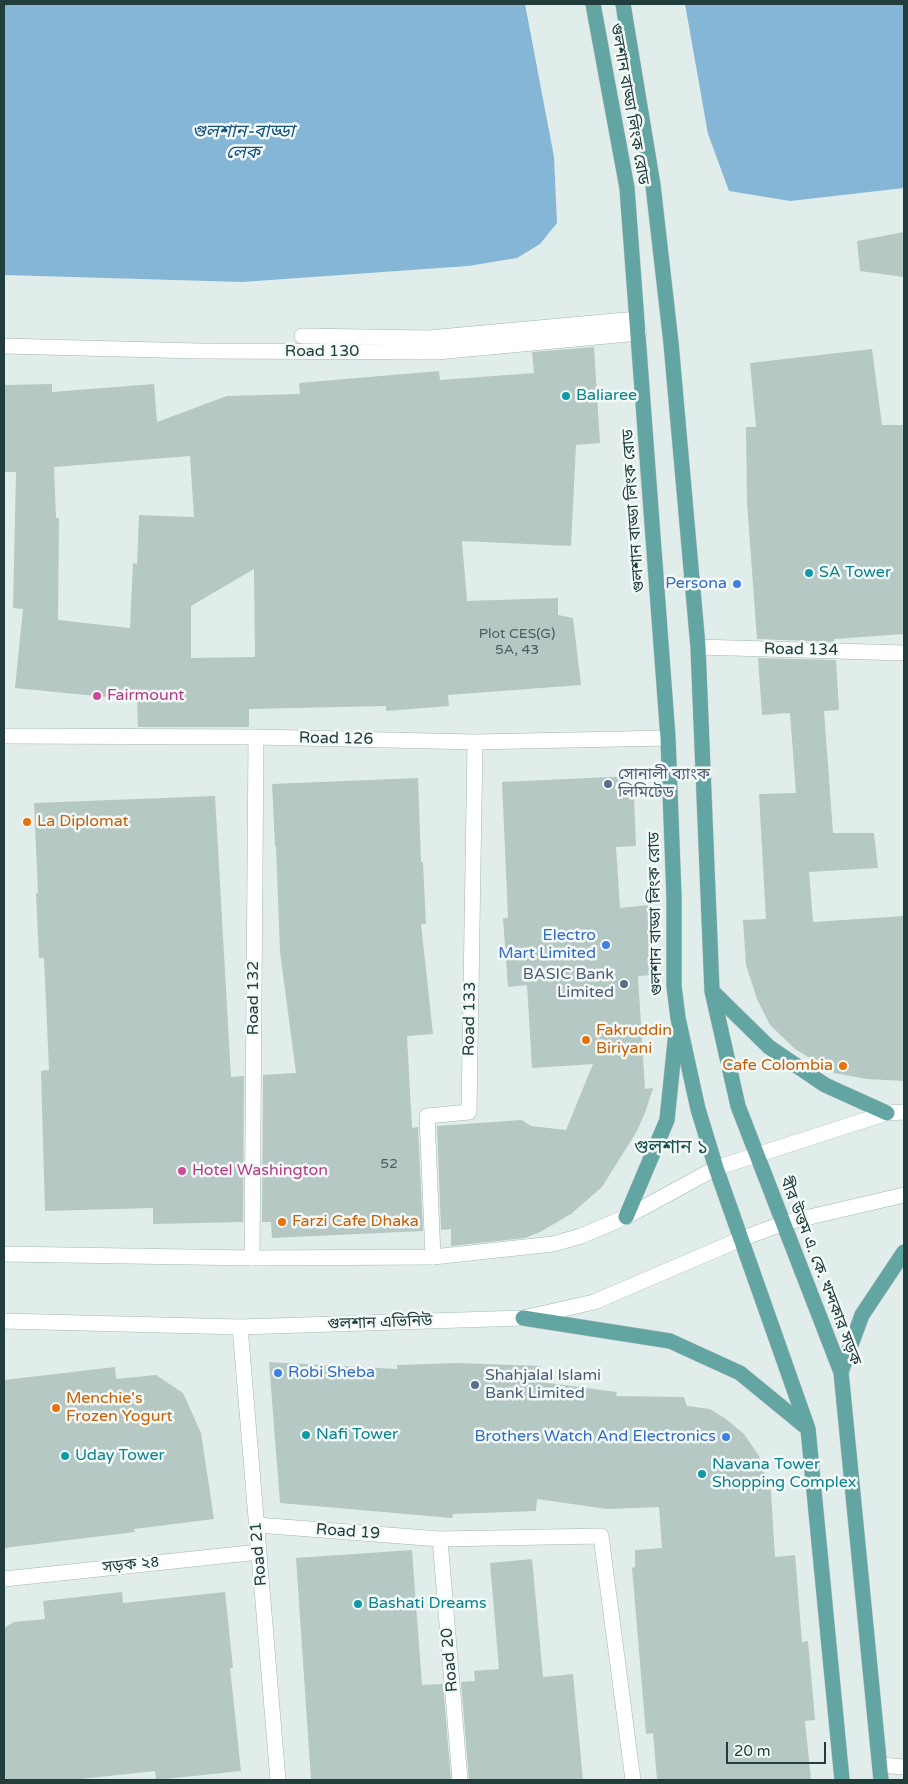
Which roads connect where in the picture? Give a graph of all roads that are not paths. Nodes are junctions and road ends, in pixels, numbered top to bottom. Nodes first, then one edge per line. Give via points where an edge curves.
1 (593, 4) edge
2 (623, 4) edge
3 (638, 326) junction
4 (302, 336) dead end
5 (4, 346) edge
6 (698, 647) junction
7 (904, 652) edge
8 (4, 736) edge
9 (256, 738) junction
10 (668, 738) junction
11 (475, 742) junction
12 (712, 990) junction
13 (678, 1018) junction
14 (904, 1112) edge
15 (887, 1113) junction
16 (757, 1155) junction
17 (716, 1168) junction
18 (904, 1195) edge
19 (626, 1216) junction
20 (784, 1223) junction
21 (741, 1239) junction
22 (904, 1252) edge
23 (4, 1254) edge
24 (433, 1257) junction
25 (252, 1258) junction
26 (523, 1318) junction
27 (4, 1321) edge
28 (240, 1327) junction
29 (841, 1372) junction
30 (808, 1429) junction
31 (257, 1525) junction
32 (440, 1539) junction
33 (259, 1552) junction
34 (4, 1579) edge
35 (904, 1766) edge
36 (881, 1773) edge
37 (278, 1780) edge
38 (460, 1780) edge
39 (633, 1780) edge
40 (842, 1780) edge

1 - 3 main road, গুলশান বাড্ডা লিংক রোড via 627,188
2 - 6 main road, গুলশান বাড্ডা লিংক রোড via 653,185
3 - 4 street via 429,338
3 - 5 street, Road 130 via 437,352
3 - 10 main road, গুলশান বাড্ডা লিংক রোড
6 - 7 street, Road 134
6 - 12 main road, গুলশান বাড্ডা লিংক রোড
8 - 9 street, Road 126
9 - 11 street, Road 126
9 - 25 street, Road 132
10 - 11 street, Road 126
10 - 13 main road, গুলশান বাড্ডা লিংক রোড via 674,986
11 - 24 street, Road 133 via 469,1112 426,1116
12 - 15 main road via 769,1047 825,1085
12 - 16 main road, বীর উত্তম এ. কে. খন্দকার সড়ক via 738,1106
13 - 17 main road via 698,1109
13 - 19 main road via 667,1120
14 - 15 street
15 - 16 street
16 - 17 street
16 - 20 main road, বীর উত্তম এ. কে. খন্দকার সড়ক
17 - 19 street
17 - 21 main road
18 - 20 street, গুলশান এভিনিউ
19 - 24 street via 582,1236 553,1244
20 - 21 street, গুলশান এভিনিউ
20 - 29 main road, বীর উত্তম এ. কে. খন্দকার সড়ক
21 - 26 street, গুলশান এভিনিউ via 594,1302
21 - 30 main road
22 - 29 main road via 862,1315
23 - 25 street
24 - 25 street
26 - 28 street, গুলশান এভিনিউ
26 - 30 main road via 670,1340 740,1373
27 - 28 street, গুলশান এভিনিউ
28 - 31 street, Road 21
29 - 36 main road, বীর উত্তম এ. কে. খন্দকার সড়ক
30 - 40 main road
31 - 32 street, Road 19
31 - 33 street, Road 21
32 - 38 street, Road 20
32 - 39 street, Road 19 via 601,1536
33 - 34 street, সড়ক ২৪
33 - 37 street, Road 21
35 - 36 street

